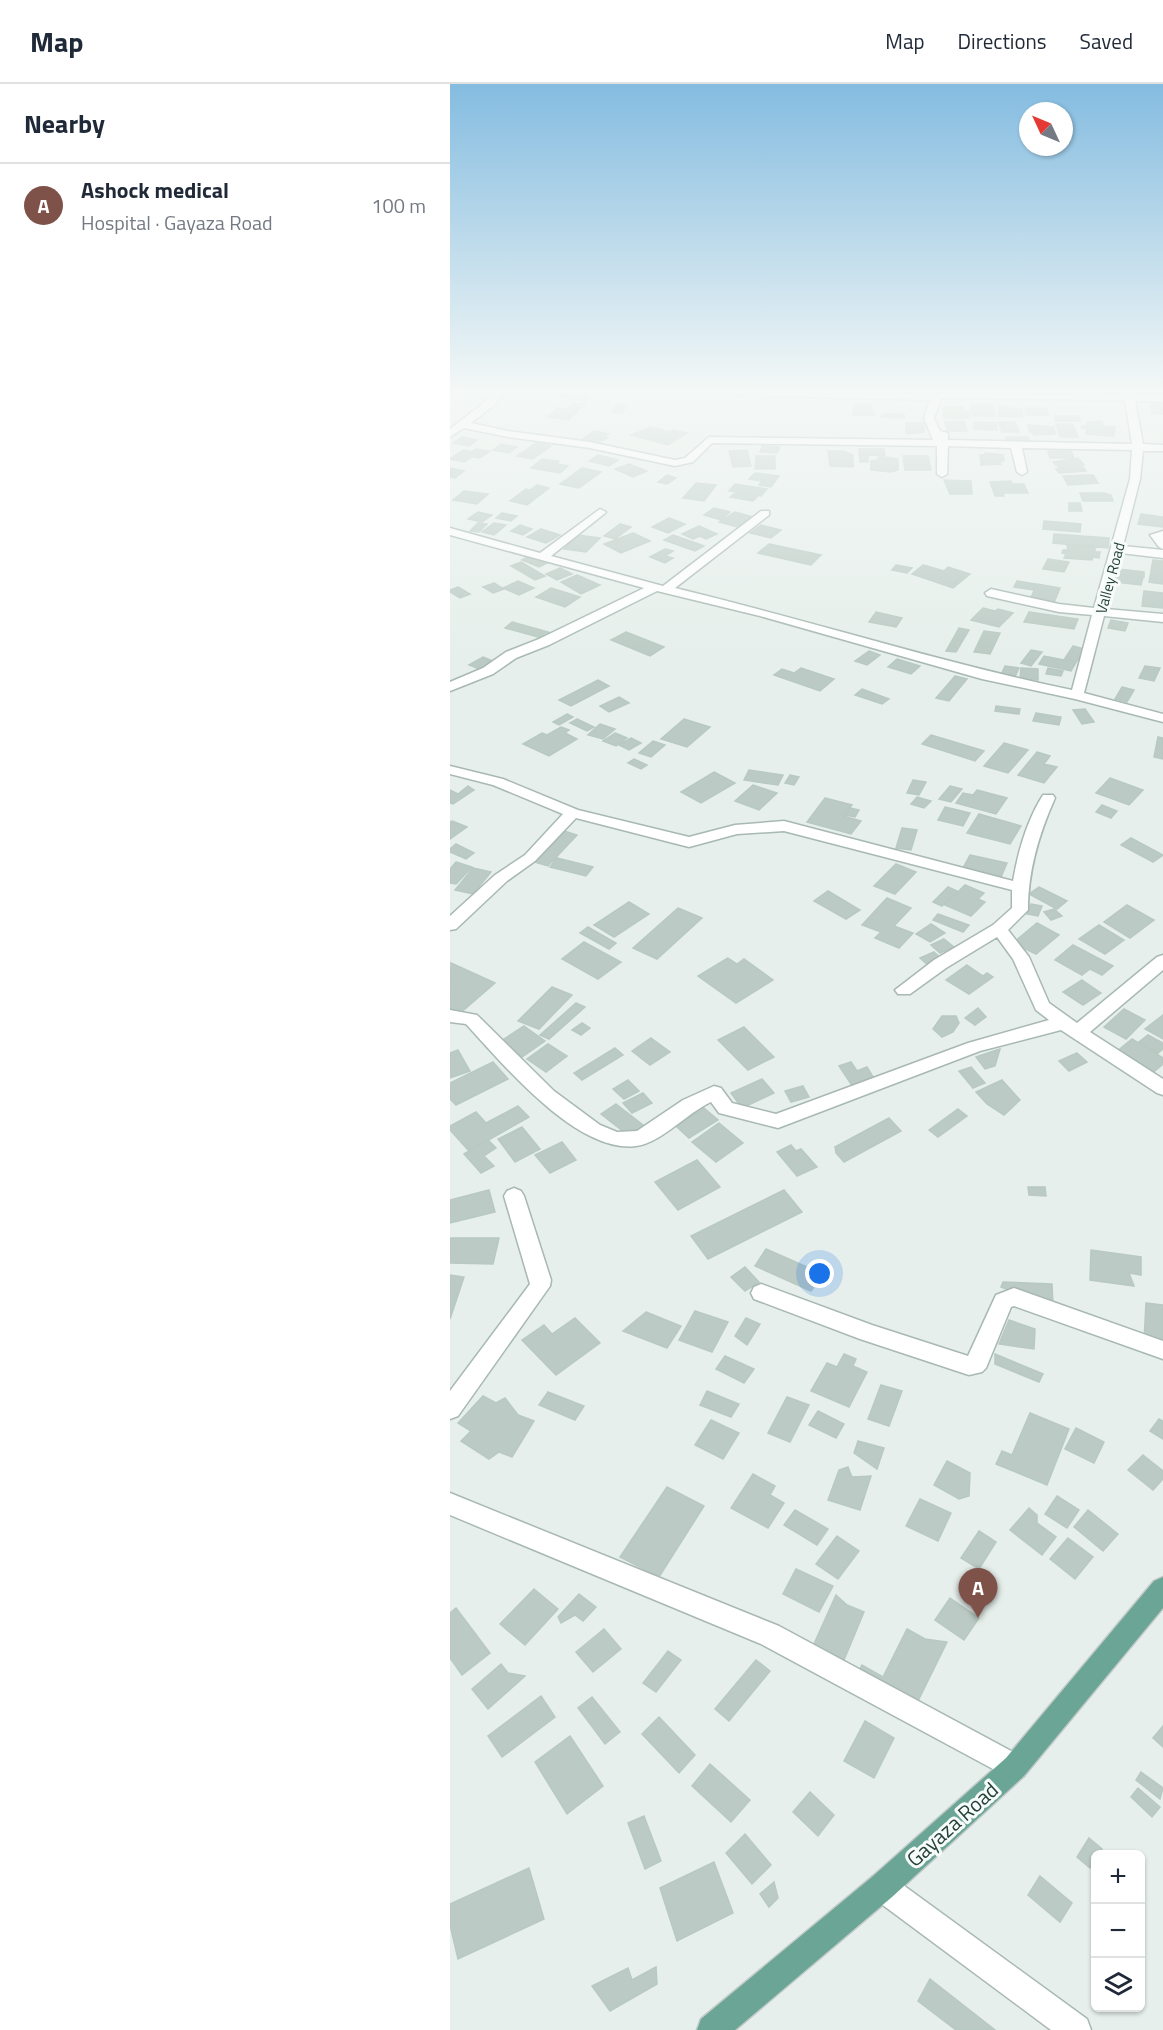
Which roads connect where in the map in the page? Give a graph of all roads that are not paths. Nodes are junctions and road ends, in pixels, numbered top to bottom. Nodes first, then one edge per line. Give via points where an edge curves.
1 (1134, 481) edge
2 (600, 512) dead end
3 (765, 513) dead end
4 (450, 531) edge
5 (1163, 534) edge
6 (1163, 545) edge
7 (1118, 549) junction
8 (1163, 554) edge
9 (544, 556) junction
10 (660, 589) junction
11 (991, 593) dead end
12 (1100, 613) junction
13 (1163, 618) edge
14 (450, 687) edge
15 (1077, 694) junction
16 (1163, 718) edge
17 (450, 770) edge
18 (1048, 798) dead end
19 (573, 813) junction
20 (1019, 887) junction
21 (451, 924) edge
22 (999, 929) junction
23 (1163, 961) edge
24 (904, 990) dead end
25 (450, 1016) edge
26 (1071, 1027) junction
27 (1163, 1088) edge
28 (514, 1196) dead end
29 (761, 1293) dead end
30 (1163, 1350) edge
31 (450, 1409) edge
32 (450, 1504) edge
33 (1163, 1588) edge
34 (1015, 1767) junction
35 (882, 1887) junction
36 (712, 2030) edge
37 (1076, 2030) edge

1 - 7 street, Valley Road
2 - 9 street
3 - 10 street
4 - 9 street
5 - 6 street via 1156,535
7 - 8 street
7 - 12 street, Valley Road
9 - 10 street
10 - 14 street via 511,655 488,671
10 - 15 street via 763,613 987,676
11 - 12 street
12 - 13 street
12 - 15 street, Valley Road
15 - 16 street
17 - 19 street via 498,782
18 - 20 street via 1028,846
19 - 20 street via 696,842 735,830 784,826
19 - 21 street via 530,858 501,878
20 - 22 street via 1020,910
22 - 24 street
22 - 26 street via 1020,957 1042,1005
23 - 26 street
25 - 26 street via 471,1019 569,1116 621,1140 644,1137 714,1093 726,1108 778,1121 1009,1036
26 - 27 street
28 - 31 street via 540,1286
29 - 30 street via 969,1366 978,1360 1008,1297
32 - 34 street via 770,1635
33 - 34 main road, Gayaza Road
34 - 35 main road, Gayaza Road
35 - 36 main road, Gayaza Road
35 - 37 street

